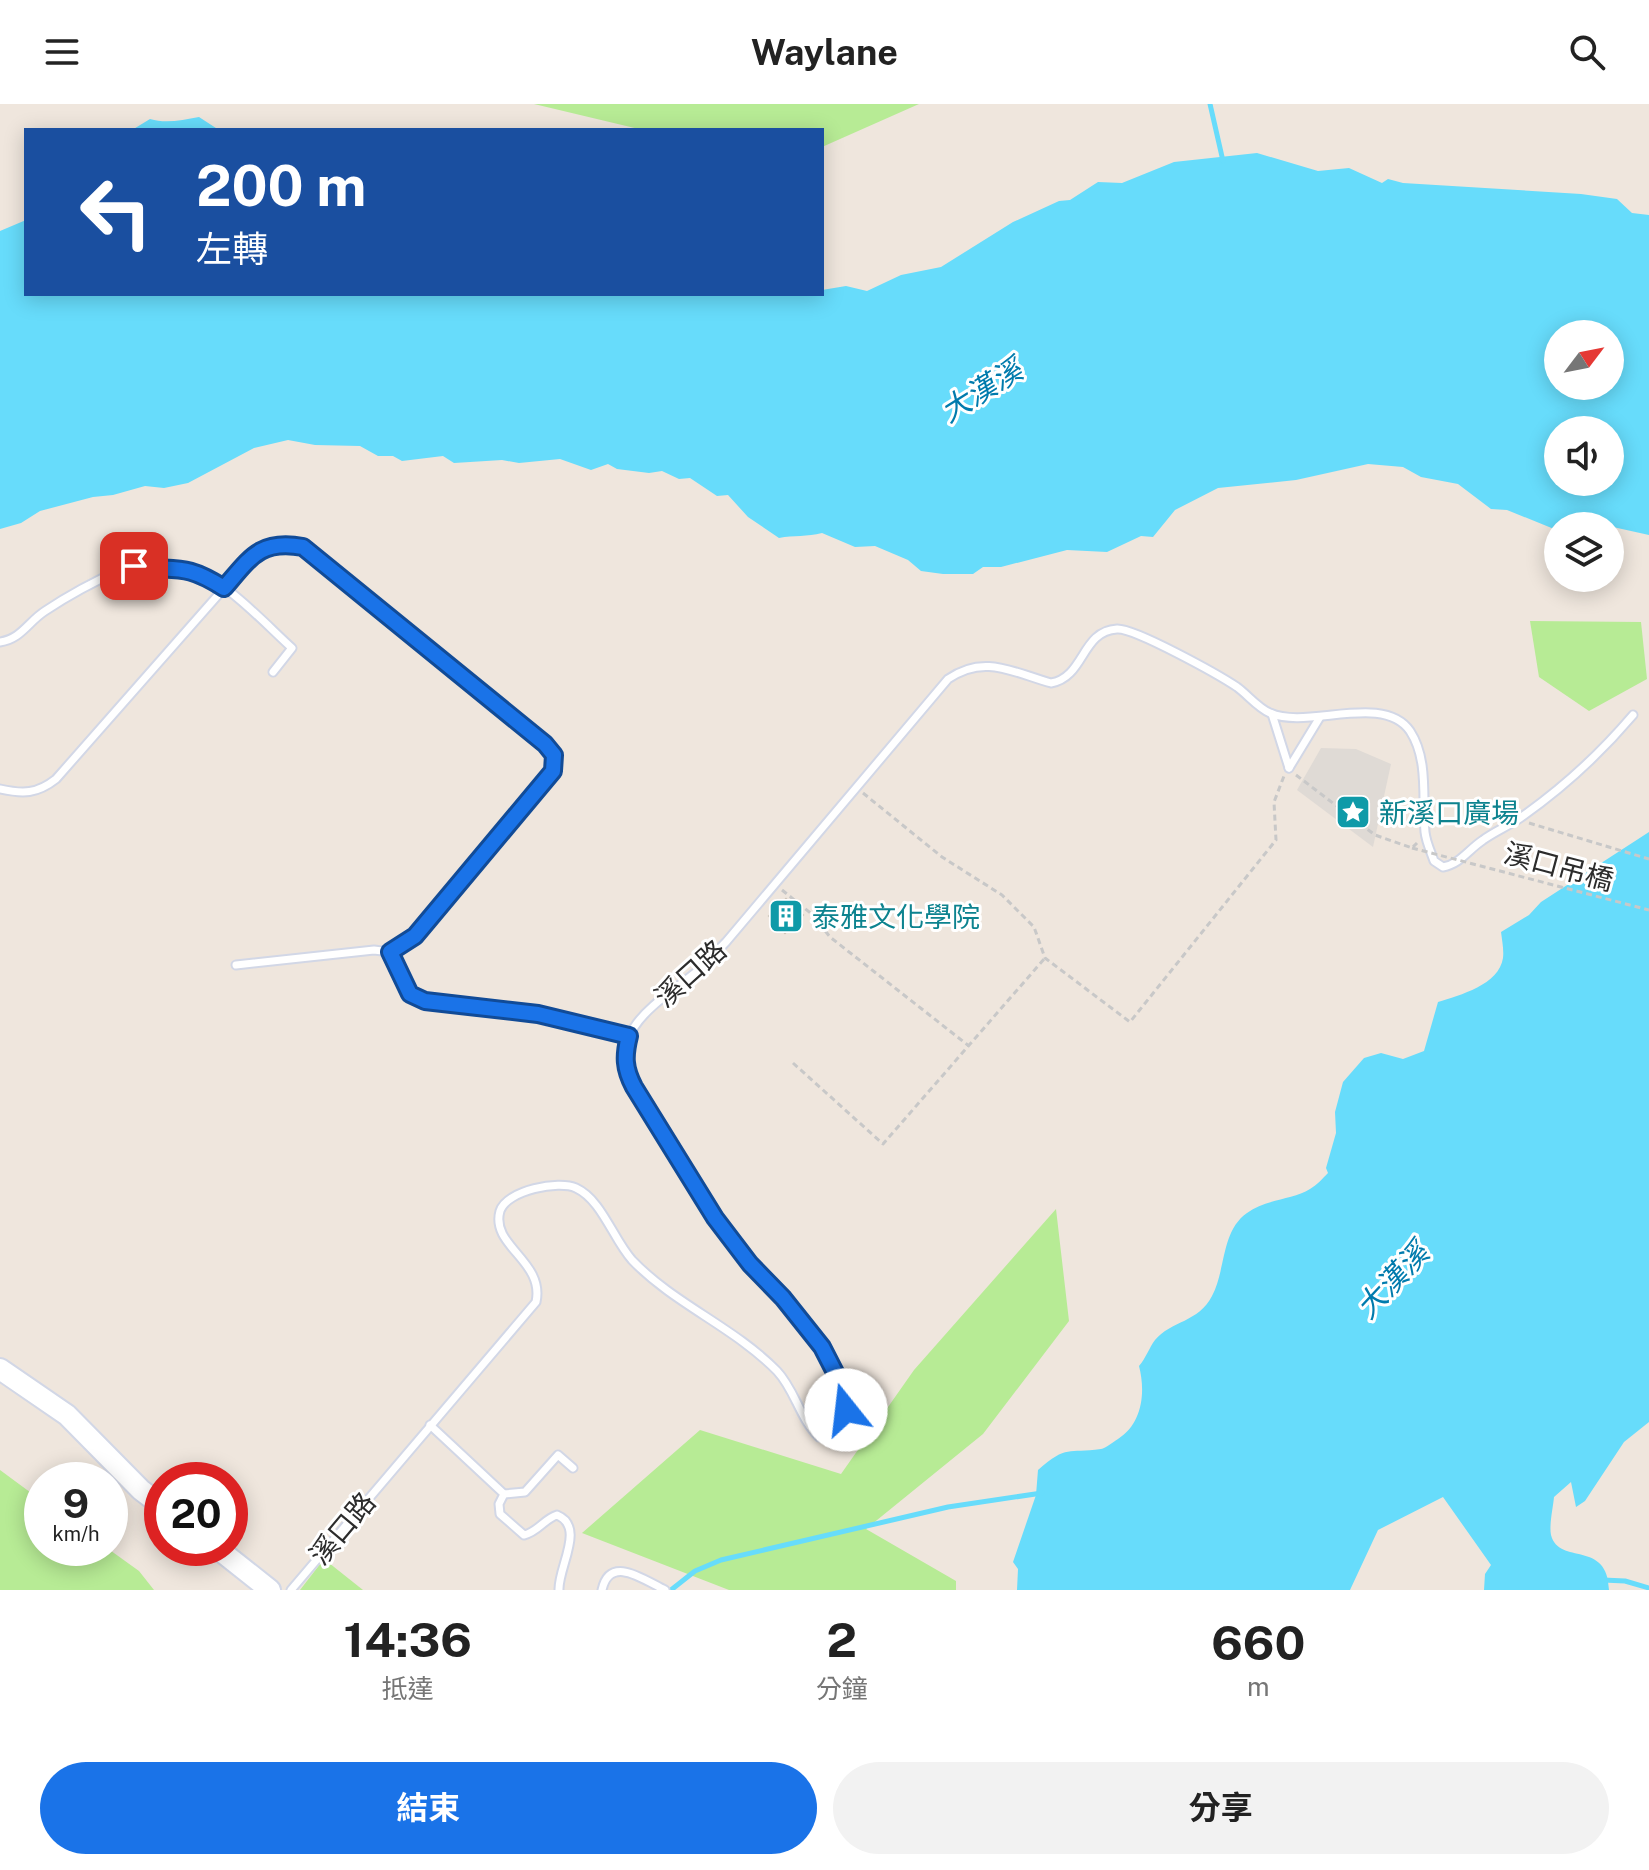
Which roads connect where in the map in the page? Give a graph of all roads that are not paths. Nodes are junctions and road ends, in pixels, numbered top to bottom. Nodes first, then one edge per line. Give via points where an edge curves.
1 (224, 588) junction
2 (0, 642) edge
3 (273, 672) dead end
4 (1272, 714) junction
5 (1633, 715) dead end
6 (1320, 717) junction
7 (0, 789) edge
8 (390, 952) junction
9 (236, 965) dead end
10 (629, 1036) junction
11 (0, 1369) edge
12 (430, 1425) junction
13 (573, 1468) dead end
14 (144, 1492) edge
15 (504, 1494) junction
16 (240, 1566) edge
17 (270, 1590) edge
18 (291, 1590) edge
19 (559, 1590) edge
20 (602, 1590) edge
21 (665, 1590) edge

1 - 2 lane via 186,568 134,566 93,582 35,618 19,637
1 - 3 lane via 292,648
1 - 7 lane via 56,779 30,793
1 - 8 lane via 268,546 303,547 554,755 553,771 415,936
4 - 6 lane
4 - 6 lane via 1289,768
4 - 10 lane, 溪口路 via 1235,686 1120,628 1102,632 1089,643 1063,681 1051,683 978,664 962,669 700,970 649,1009
5 - 6 lane via 1597,758 1518,820 1482,840 1454,865 1443,867 1434,861 1425,836 1422,769 1408,729 1372,711
8 - 9 lane
8 - 10 lane via 410,994 425,1001 538,1014
10 - 12 lane, 溪口路 via 625,1070 715,1218 822,1347 843,1388 846,1410 840,1427 819,1437 779,1372 633,1261 586,1194 574,1187 551,1186 521,1192 500,1212 507,1242 535,1274 536,1302
11 - 14 main road via 67,1415
12 - 15 lane
12 - 18 lane, 溪口路
13 - 15 lane via 558,1455 525,1492
15 - 19 lane via 500,1514 524,1535 550,1517 566,1519 570,1540
16 - 17 main road
20 - 21 lane via 604,1579 618,1571

